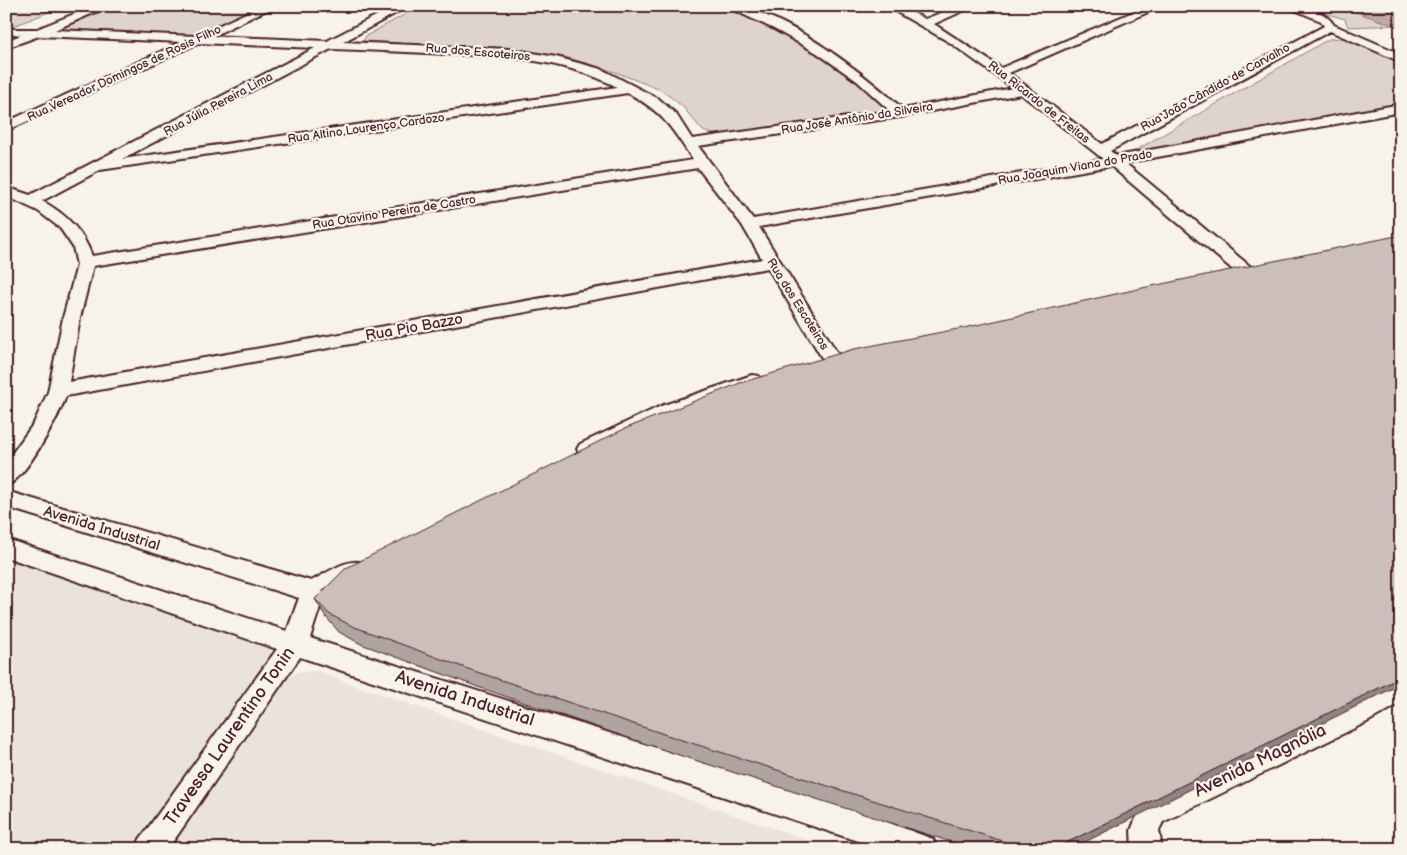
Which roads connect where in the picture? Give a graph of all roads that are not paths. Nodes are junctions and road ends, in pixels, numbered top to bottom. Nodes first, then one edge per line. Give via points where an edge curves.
1 (74, 6) edge
2 (104, 6) edge
3 (270, 6) edge
4 (404, 6) edge
5 (730, 6) edge
6 (891, 6) edge
7 (970, 6) edge
8 (1157, 6) edge
9 (1290, 6) edge
10 (926, 23) junction
11 (1330, 27) junction
12 (8, 32) edge
13 (38, 32) junction
14 (194, 41) junction
15 (6, 45) edge
16 (330, 45) junction
17 (1401, 58) edge
18 (1001, 72) junction
19 (632, 89) junction
20 (1022, 90) junction
21 (1401, 108) edge
22 (900, 113) junction
23 (6, 127) edge
24 (691, 143) junction
25 (1102, 150) junction
26 (1115, 161) junction
27 (702, 163) junction
28 (100, 166) junction
29 (6, 191) edge
30 (32, 200) junction
31 (749, 224) junction
32 (86, 262) junction
33 (771, 262) junction
34 (1265, 267) edge
35 (1245, 271) junction
36 (1226, 275) edge
37 (851, 355) edge
38 (768, 375) edge
39 (57, 391) junction
40 (569, 458) edge
41 (6, 478) edge
42 (6, 499) edge
43 (6, 548) edge
44 (374, 560) edge
45 (313, 592) junction
46 (295, 644) junction
47 (1401, 689) edge
48 (150, 849) edge
49 (923, 849) edge
50 (1147, 849) edge

1 - 12 street
2 - 13 street
3 - 14 street, Rua Vereador Domingos de Rosis Filho
4 - 16 street, Rua Júlia Pereira Lima
5 - 22 street via 766,19 827,53 874,88
6 - 10 street, Rua Ricardo de Freitas
7 - 10 street
8 - 18 street
9 - 11 street via 1325,20
10 - 18 street, Rua Ricardo de Freitas
11 - 17 street
11 - 25 street, Rua João Cândido de Carvalho
12 - 13 street, Rua dos Escoteiros
13 - 14 street, Rua dos Escoteiros
13 - 15 street
14 - 16 street, Rua dos Escoteiros
14 - 23 street, Rua Vereador Domingos de Rosis Filho
16 - 19 street, Rua dos Escoteiros via 510,53 556,60 596,72
16 - 28 street, Rua Júlia Pereira Lima
18 - 20 street, Rua Ricardo de Freitas
19 - 24 street, Rua dos Escoteiros via 671,116
19 - 28 street, Rua Altino Lourenço Cardozo
20 - 22 street, Rua José Antônio da Silveira
20 - 25 street, Rua Ricardo de Freitas
21 - 26 street, Rua Joaquim Viana do Prado
22 - 24 street, Rua José Antônio da Silveira
24 - 27 street, Rua dos Escoteiros
25 - 26 street, Rua Ricardo de Freitas
26 - 31 street, Rua Joaquim Viana do Prado
26 - 35 street, Rua Ricardo de Freitas
27 - 31 street, Rua dos Escoteiros
27 - 32 street, Rua Otavino Pereira de Castro
28 - 30 street, Rua Júlia Pereira Lima
29 - 30 street
30 - 32 street via 57,216 74,236
31 - 33 street, Rua dos Escoteiros
32 - 39 street
33 - 37 street, Rua dos Escoteiros via 822,361
33 - 39 street, Rua Pio Bazzo
34 - 35 street
35 - 36 street
38 - 40 street via 707,395 631,426
39 - 41 street via 46,420
42 - 45 street, Avenida Industrial
43 - 46 street, Avenida Industrial
44 - 45 street
45 - 46 street, Travessa Laurentino Tonin
46 - 48 street, Travessa Laurentino Tonin
46 - 49 street, Avenida Industrial
47 - 50 street, Avenida Magnólia via 1153,812 1145,830

